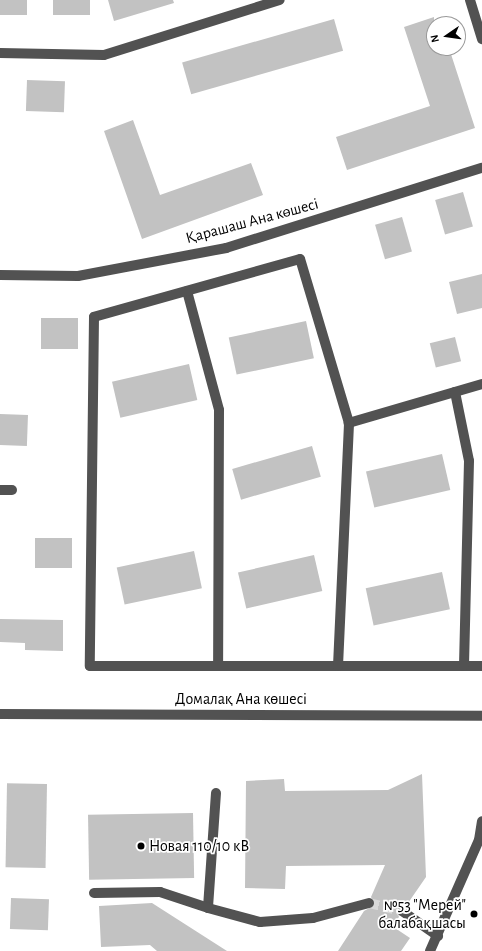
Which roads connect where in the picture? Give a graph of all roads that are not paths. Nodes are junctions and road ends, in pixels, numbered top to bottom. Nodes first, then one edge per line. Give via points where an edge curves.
1 (280, 0) edge
2 (470, 0) edge
3 (482, 39) edge
4 (0, 53) edge
5 (482, 168) edge
6 (0, 275) edge
7 (187, 291) junction
8 (482, 384) edge
9 (455, 392) junction
10 (349, 423) junction
11 (0, 490) edge
12 (12, 490) dead end
13 (218, 666) junction
14 (338, 666) junction
15 (464, 666) junction
16 (482, 666) edge
17 (0, 714) edge
18 (482, 716) edge
19 (482, 722) edge
20 (216, 793) dead end
21 (482, 822) edge
22 (94, 893) dead end
23 (369, 903) tunnel mouth
24 (208, 908) junction
25 (402, 911) tunnel mouth
26 (438, 936) junction
27 (430, 951) edge

1 - 4 street via 104,55
2 - 3 street
5 - 6 street, Қарашаш Ана көшесі via 226,248 78,276
7 - 10 street via 300,259
7 - 13 street via 219,410
7 - 13 street via 94,317 90,666
8 - 9 street
9 - 10 street
9 - 15 street via 469,461
10 - 14 street
11 - 12 street
13 - 14 street
14 - 15 street
15 - 16 street
17 - 18 street, Домалақ Ана көшесі
18 - 19 street
20 - 24 street
21 - 26 street via 479,840
22 - 24 street via 160,892
23 - 24 street via 313,918 260,922
25 - 26 street
26 - 27 street

